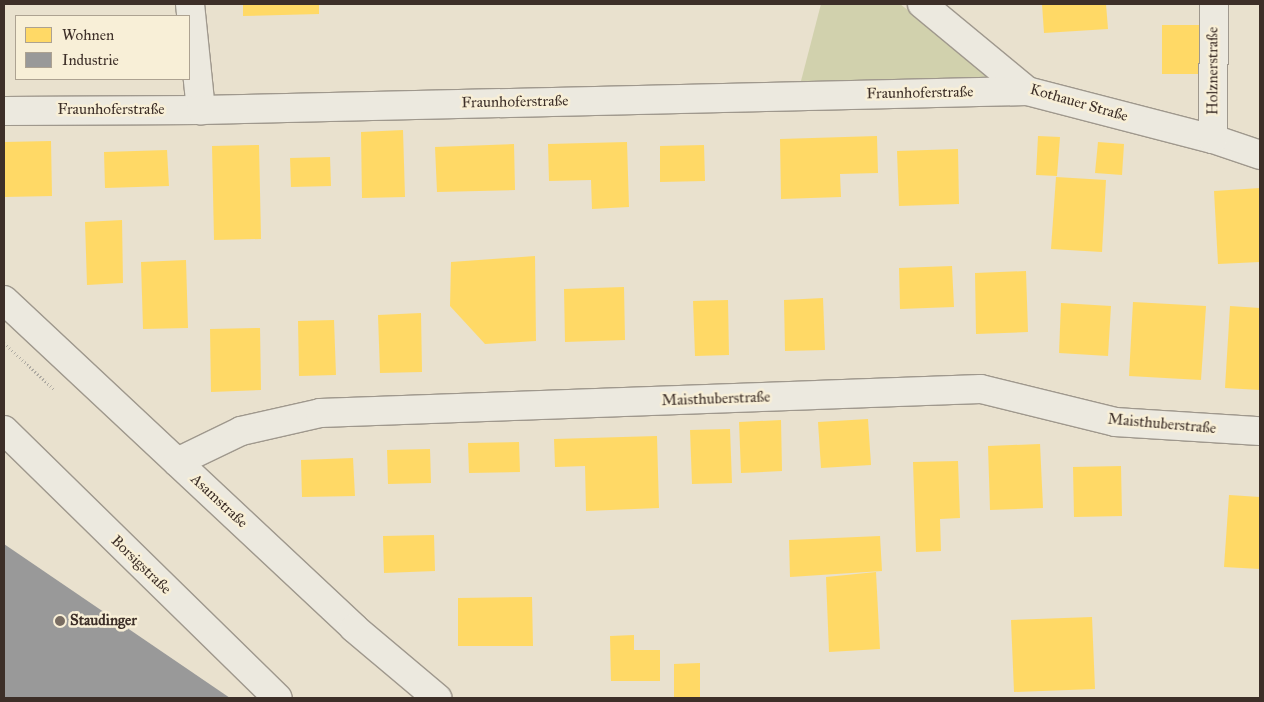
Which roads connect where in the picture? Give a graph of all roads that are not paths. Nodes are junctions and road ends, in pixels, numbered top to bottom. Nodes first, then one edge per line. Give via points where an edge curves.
1 (190, 4) edge
2 (922, 4) edge
3 (1214, 4) edge
4 (1027, 91) junction
5 (201, 110) junction
6 (4, 111) edge
7 (1213, 139) junction
8 (1260, 155) edge
9 (4, 300) edge
10 (4, 430) edge
11 (1260, 431) edge
12 (177, 462) junction
13 (278, 698) edge
14 (437, 698) edge

1 - 5 street
2 - 4 street, Kothauer Straße
3 - 7 street, Holznerstraße
4 - 5 street, Fraunhoferstraße
4 - 7 street, Kothauer Straße
5 - 6 street, Fraunhoferstraße
7 - 8 street, Kothauer Straße
9 - 12 street, Asamstraße
10 - 13 street, Borsigstraße
11 - 12 street, Maisthuberstraße via 1115,422 981,389 320,413 241,431
12 - 14 street, Asamstraße via 354,628

